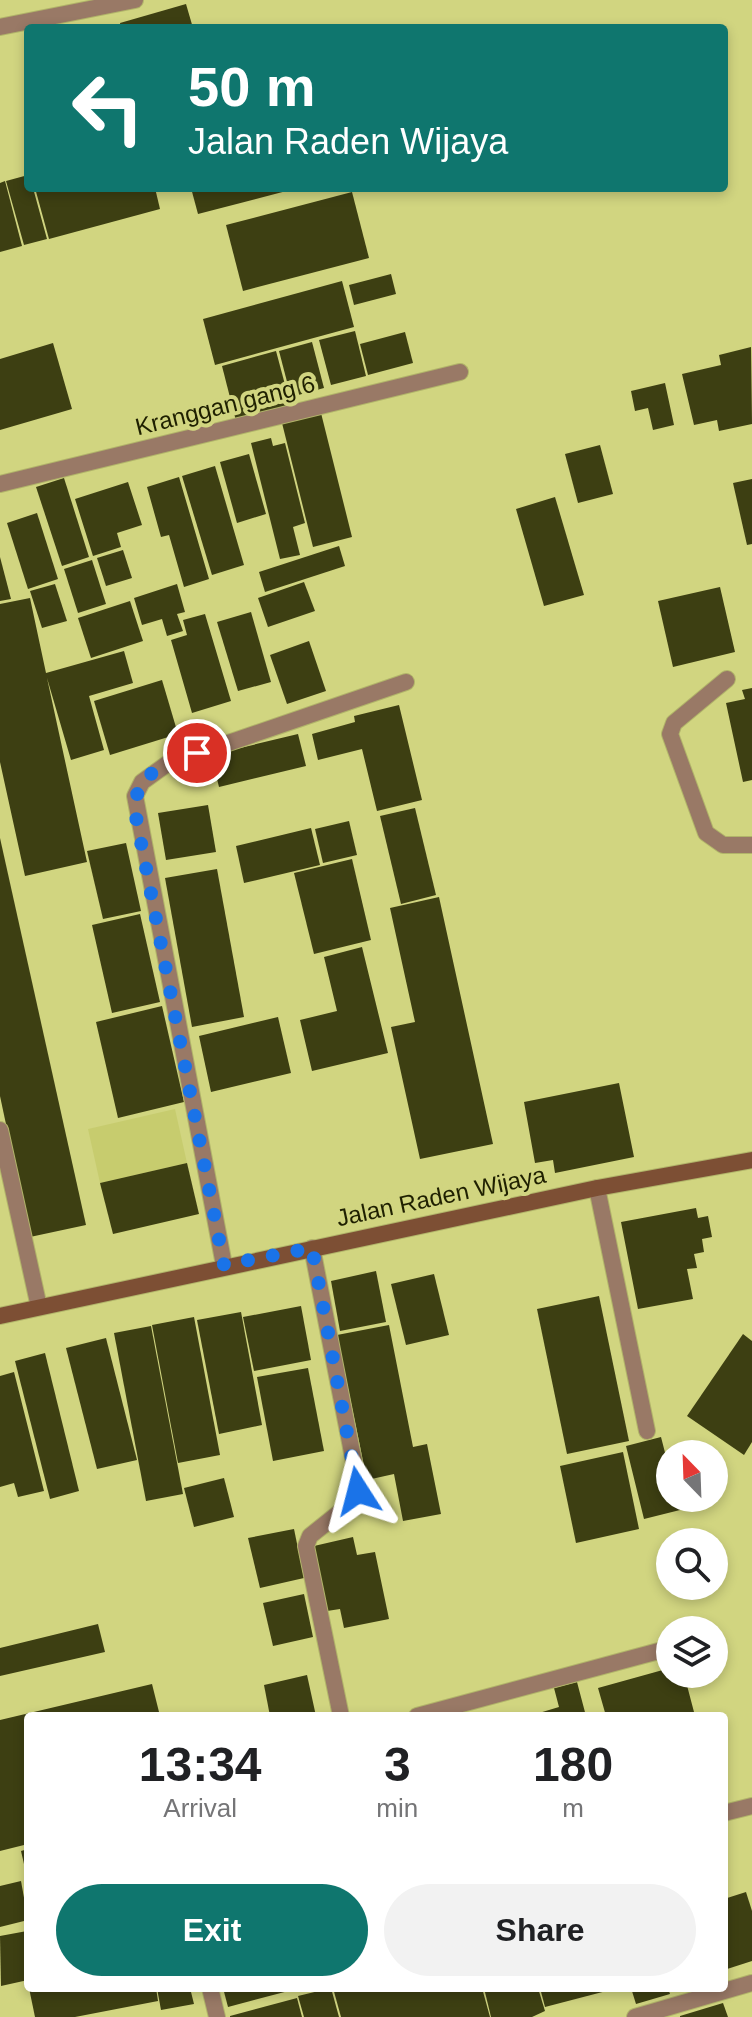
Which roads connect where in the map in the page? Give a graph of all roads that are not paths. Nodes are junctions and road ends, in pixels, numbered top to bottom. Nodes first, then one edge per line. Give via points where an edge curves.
1 (135, 0) edge
2 (0, 27) edge
3 (460, 372) dead end
4 (0, 484) edge
5 (727, 679) dead end
6 (406, 682) dead end
7 (752, 845) edge
8 (0, 1130) edge
9 (752, 1160) edge
10 (597, 1188) junction
11 (312, 1248) junction
12 (224, 1265) junction
13 (39, 1307) junction
14 (0, 1316) edge
15 (647, 1431) dead end
16 (656, 1652) edge
17 (340, 1712) edge
18 (432, 1712) edge
19 (752, 1806) edge
20 (728, 1812) edge
21 (752, 1983) edge
22 (728, 1990) edge
23 (211, 1992) edge
24 (721, 1992) edge
25 (217, 2017) edge
26 (635, 2017) edge

1 - 2 street
3 - 4 street, Kranggan gang 6
5 - 7 street via 674,723 670,734 706,833 723,845
6 - 12 street via 167,764 142,782 135,796
8 - 13 street
9 - 10 main road, Jalan Raden Wijaya
10 - 11 main road, Jalan Raden Wijaya
10 - 15 street
11 - 12 main road, Jalan Raden Wijaya
11 - 17 street via 358,1483 355,1500 310,1536 306,1546
12 - 13 main road, Jalan Raden Wijaya
13 - 14 main road, Jalan Raden Wijaya
16 - 18 street
19 - 20 street
21 - 22 street
23 - 25 street
24 - 26 street

